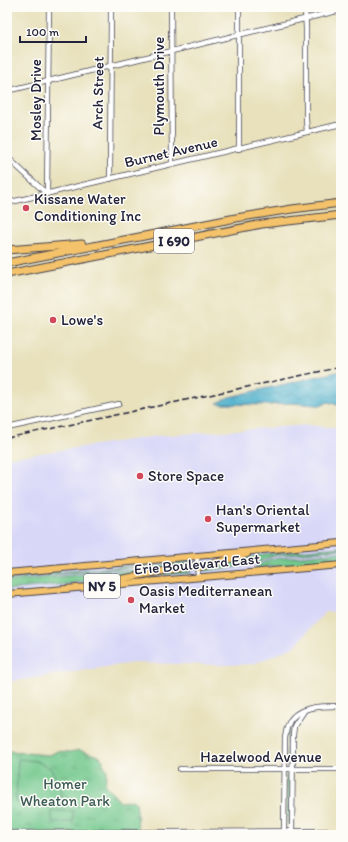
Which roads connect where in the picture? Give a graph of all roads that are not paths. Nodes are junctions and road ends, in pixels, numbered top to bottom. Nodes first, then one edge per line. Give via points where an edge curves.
1 (49, 7) edge
2 (111, 7) edge
3 (171, 7) edge
4 (239, 7) edge
5 (304, 7) edge
6 (341, 10) edge
7 (306, 19) junction
8 (239, 35) junction
9 (171, 52) junction
10 (110, 66) junction
11 (48, 82) junction
12 (7, 91) edge
13 (341, 124) edge
14 (307, 132) junction
15 (239, 149) junction
16 (7, 157) edge
17 (172, 164) junction
18 (110, 179) junction
19 (47, 194) junction
20 (7, 203) edge
21 (341, 203) edge
22 (341, 215) edge
23 (126, 240) junction
24 (7, 250) edge
25 (7, 263) edge
26 (7, 274) edge
27 (119, 404) dead end
28 (7, 428) edge
29 (341, 543) edge
30 (256, 551) junction
31 (197, 556) junction
32 (341, 565) edge
33 (197, 567) junction
34 (7, 573) edge
35 (198, 577) junction
36 (85, 587) junction
37 (7, 594) edge
38 (341, 706) edge
39 (304, 711) junction
40 (289, 722) junction
41 (294, 726) junction
42 (180, 769) dead end
43 (285, 769) junction
44 (292, 769) junction
45 (341, 769) edge
46 (341, 831) edge
47 (284, 833) edge
48 (292, 833) edge
49 (8, 834) edge
50 (148, 834) edge
51 (217, 834) edge

1 - 11 street, Mosley Drive
2 - 10 street, Arch Street
3 - 9 street, Plymouth Drive
4 - 8 street
5 - 7 street
6 - 7 street
7 - 8 street
7 - 14 street
8 - 9 street
8 - 15 street
9 - 10 street
9 - 17 street, Plymouth Drive
10 - 11 street
10 - 18 street, Arch Street
11 - 12 street
11 - 19 street, Mosley Drive
13 - 14 street, Burnet Avenue
14 - 15 street, Burnet Avenue
15 - 17 street, Burnet Avenue
16 - 19 street
17 - 18 street, Burnet Avenue
18 - 19 street, Burnet Avenue
19 - 20 street, Burnet Avenue
21 - 23 highway, I 690 via 244,217
22 - 26 highway, I 690 via 262,224
23 - 24 highway
23 - 25 highway, I 690
27 - 28 street
29 - 30 main road, Erie Boulevard East / NY 5
30 - 31 main road, Erie Boulevard East / NY 5
30 - 33 main road
31 - 33 street
31 - 34 main road, Erie Boulevard East / NY 5
32 - 35 main road, Erie Boulevard East / NY 5
33 - 35 street
33 - 36 main road via 121,578
35 - 36 main road, Erie Boulevard East / NY 5
36 - 37 main road, Erie Boulevard East / NY 5
38 - 39 street via 326,706
39 - 40 street via 298,712
39 - 41 street
40 - 41 street
40 - 43 street via 285,738
41 - 44 street
42 - 43 street, Hazelwood Avenue
43 - 44 street, Hazelwood Avenue
43 - 47 street
44 - 45 street, Hazelwood Avenue
44 - 48 street
46 - 48 street
47 - 48 street
47 - 51 street
49 - 50 street
50 - 51 street

